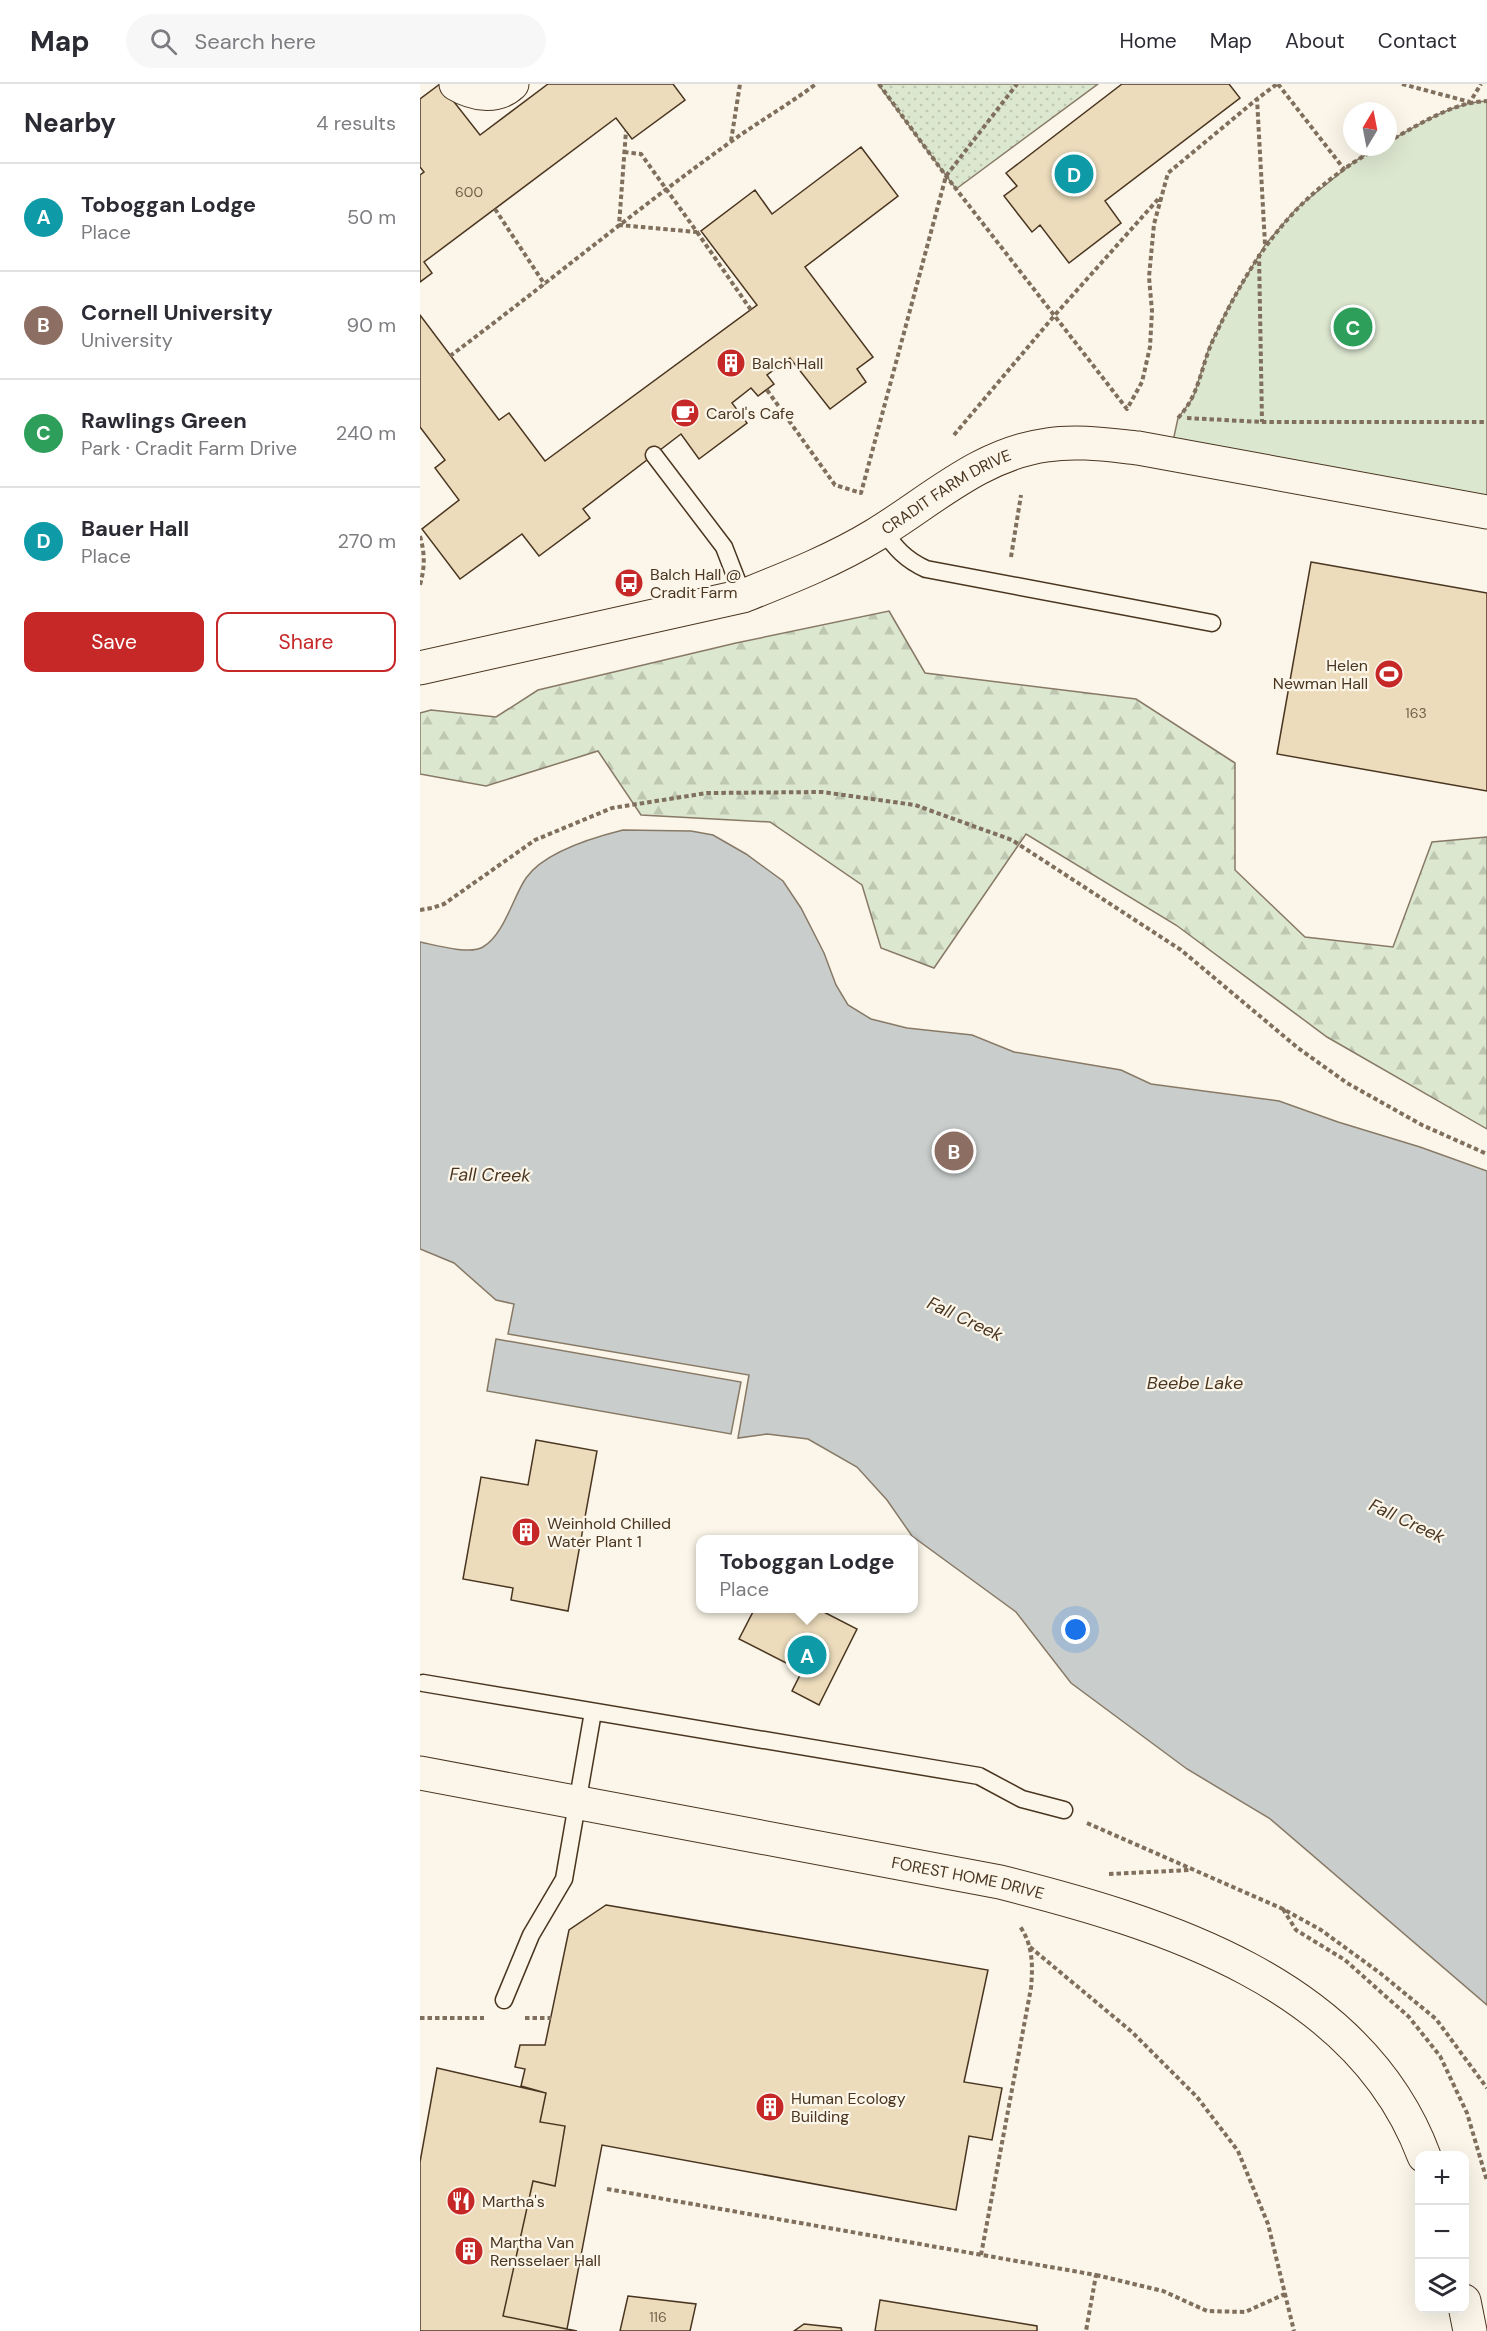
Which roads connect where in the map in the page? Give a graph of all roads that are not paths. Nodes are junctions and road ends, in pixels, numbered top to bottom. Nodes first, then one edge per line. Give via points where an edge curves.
1 (456, 84) edge
2 (512, 84) edge
3 (654, 455) dead end
4 (1487, 512) edge
5 (883, 530) junction
6 (743, 596) junction
7 (1212, 623) dead end
8 (420, 668) edge
9 (423, 1683) dead end
10 (593, 1712) junction
11 (420, 1773) edge
12 (578, 1801) junction
13 (1064, 1810) road end
14 (504, 2000) dead end
15 (1422, 2151) edge
16 (1466, 2313) edge
17 (1470, 2331) edge

1 - 2 street via 482,95
3 - 6 lane via 724,547
4 - 5 street, CRADIT FARM DRIVE via 1138,448 1081,443 1050,444 991,461
5 - 6 street, CRADIT FARM DRIVE via 820,564
5 - 7 lane via 895,548 926,568
6 - 8 street, CRADIT FARM DRIVE
9 - 10 lane
10 - 12 lane
10 - 13 lane via 979,1776 1022,1799
11 - 12 street, FOREST HOME DRIVE
12 - 14 lane via 564,1879 531,1935
12 - 15 street, FOREST HOME DRIVE via 1000,1882 1070,1900 1183,1938 1231,1959 1331,2024 1369,2060 1397,2099
16 - 17 street

